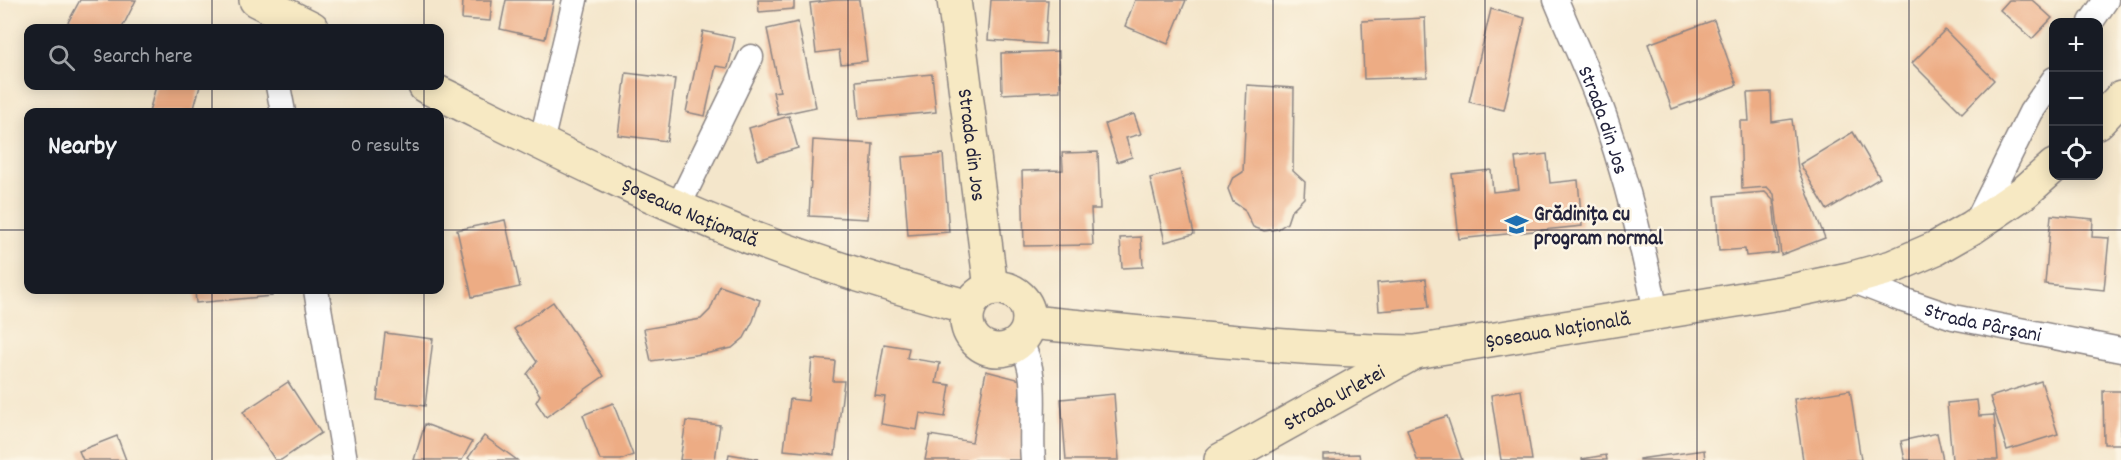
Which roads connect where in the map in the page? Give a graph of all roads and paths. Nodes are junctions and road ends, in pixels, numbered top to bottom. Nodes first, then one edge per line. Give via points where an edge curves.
1 (575, 0) edge
2 (954, 0) edge
3 (1556, 0) edge
4 (2106, 0) edge
5 (263, 8) edge
6 (2094, 18) edge
7 (302, 24) edge
8 (751, 57) dead end
9 (2049, 86) edge
10 (279, 90) edge
11 (433, 90) edge
12 (2121, 98) edge
13 (282, 108) edge
14 (2103, 117) edge
15 (541, 143) junction
16 (2049, 170) edge
17 (678, 207) junction
18 (1974, 227) junction
19 (1849, 279) junction
20 (317, 294) edge
21 (980, 298) junction
22 (1656, 312) junction
23 (1025, 331) junction
24 (2121, 350) edge
25 (1415, 352) junction
26 (345, 460) edge
27 (1033, 460) edge
28 (1221, 460) edge

1 - 15 street
2 - 21 street, Strada din Jos
3 - 22 street, Strada din Jos via 1604,116 1628,189
4 - 6 street
5 - 7 street
8 - 17 street
9 - 18 street via 2031,112
10 - 13 street
11 - 15 street, Șoseaua Națională
12 - 14 street
15 - 17 street, Șoseaua Națională
16 - 18 street, Șoseaua Națională
17 - 21 street, Șoseaua Națională via 866,278
18 - 19 street, Șoseaua Națională via 1903,262
19 - 22 street, Șoseaua Națională
19 - 24 street, Strada Pârșani via 1953,317
20 - 26 street
21 - 23 street, Șoseaua Națională via 1001,288 1019,295 1025,303
21 - 23 street, Șoseaua Națională via 967,317 968,328 981,345 1002,350 1012,347
22 - 25 street, Șoseaua Națională
23 - 25 street, Șoseaua Națională
23 - 27 street via 1033,378
25 - 28 street, Strada Urletei

